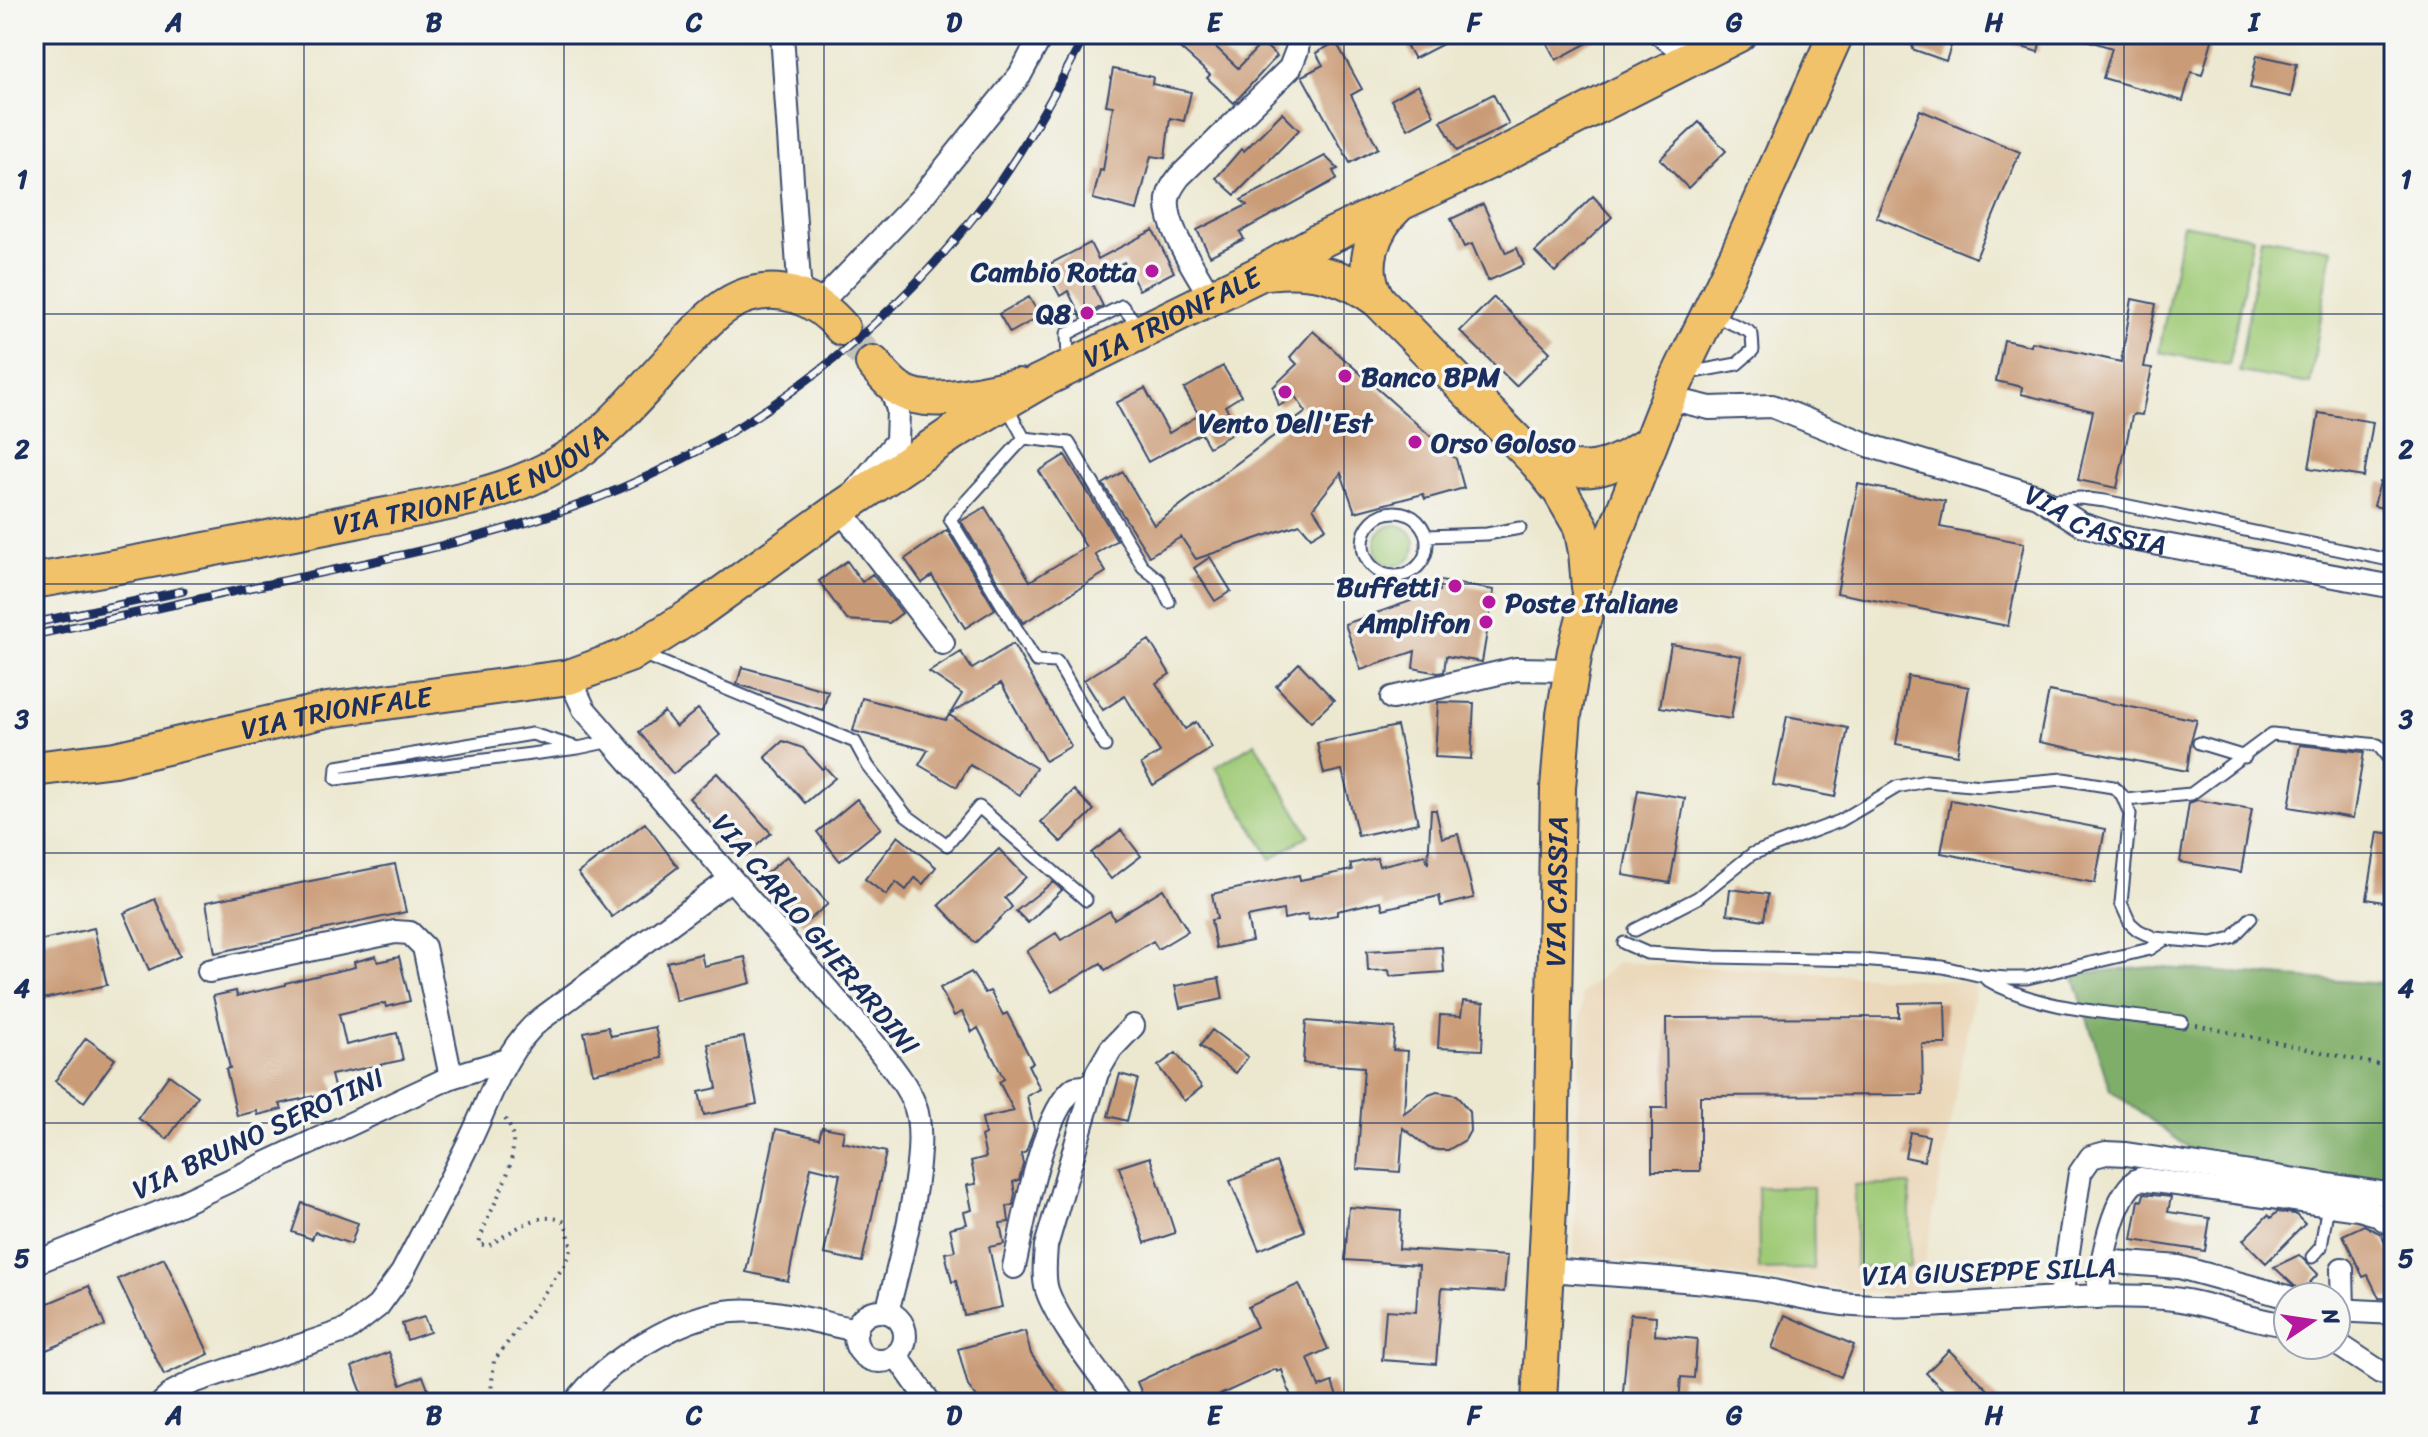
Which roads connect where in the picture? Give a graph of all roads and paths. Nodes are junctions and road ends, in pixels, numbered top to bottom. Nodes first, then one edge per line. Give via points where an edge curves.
1 (782, 34) edge
2 (1042, 34) edge
3 (1299, 34) edge
4 (1660, 34) edge
5 (1739, 34) edge
6 (1836, 34) edge
7 (1695, 48) edge
8 (1399, 204) junction
9 (1261, 273) junction
10 (1211, 298) junction
11 (1378, 300) junction
12 (820, 309) junction
13 (1709, 314) junction
14 (881, 372) joint
15 (1039, 382) junction
16 (1674, 386) junction
17 (1004, 403) junction
18 (1024, 438) junction
19 (1650, 443) junction
20 (1536, 461) junction
21 (2045, 500) junction
22 (840, 509) junction
23 (1520, 528) dead end
24 (1426, 536) junction
25 (2394, 561) edge
26 (34, 581) edge
27 (2394, 587) edge
28 (1169, 602) dead end
29 (1588, 602) junction
30 (943, 643) dead end
31 (636, 652) junction
32 (1572, 670) junction
33 (569, 677) junction
34 (1392, 698) dead end
35 (611, 741) junction
36 (2199, 743) dead end
37 (1105, 746) dead end
38 (578, 748) junction
39 (2245, 757) junction
40 (2394, 765) edge
41 (34, 769) edge
42 (2125, 800) junction
43 (731, 879) junction
44 (1086, 900) dead end
45 (2251, 918) dead end
46 (1635, 930) dead end
47 (2164, 940) junction
48 (1624, 943) dead end
49 (209, 971) dead end
50 (1982, 976) junction
51 (2182, 1022) joint
52 (1133, 1026) dead end
53 (507, 1060) junction
54 (2394, 1068) edge
55 (451, 1077) junction
56 (1093, 1086) junction
57 (485, 1107) junction
58 (2394, 1195) edge
59 (2328, 1204) junction
60 (2394, 1226) edge
61 (2312, 1257) dead end
62 (2102, 1261) junction
63 (34, 1263) edge
64 (1014, 1267) dead end
65 (2342, 1269) dead end
66 (1547, 1270) junction
67 (2341, 1281) edge
68 (2272, 1293) edge
69 (2097, 1297) junction
70 (2061, 1298) junction
71 (2352, 1311) edge
72 (887, 1312) junction
73 (2394, 1313) edge
74 (2272, 1323) edge
75 (856, 1330) junction
76 (2352, 1354) edge
77 (896, 1355) junction
78 (2394, 1375) edge
79 (162, 1403) edge
80 (494, 1403) edge
81 (575, 1403) edge
82 (930, 1403) edge
83 (1120, 1403) edge
84 (1539, 1403) edge

1 - 12 street
2 - 12 street via 1020,75 920,199
3 - 10 street via 1290,68 1179,177 1168,196 1176,233
4 - 7 street
5 - 7 main road, VIA TRIONFALE
6 - 13 main road, VIA CASSIA
7 - 8 main road, VIA TRIONFALE
8 - 9 main road, VIA TRIONFALE
8 - 11 main road via 1384,220 1369,255 1368,276
9 - 10 main road, VIA TRIONFALE
9 - 11 main road via 1300,270 1330,275
10 - 15 main road, VIA TRIONFALE
11 - 20 main road
12 - 26 main road, VIA TRIONFALE NUOVA via 774,292 740,298 711,317 595,438 557,465 511,486
13 - 16 main road, VIA CASSIA
13 - 16 lane via 1748,331 1753,350 1737,364
14 - 15 main road via 903,392 927,399
14 - 22 street via 898,410 897,441
15 - 17 main road, VIA TRIONFALE
16 - 19 main road, VIA CASSIA
16 - 21 street, VIA CASSIA via 1710,408 1772,406 1871,446
17 - 18 lane
17 - 22 main road, VIA TRIONFALE
18 - 28 lane via 1069,443
18 - 37 lane via 950,519 1036,661 1057,662
19 - 20 main road via 1604,468 1566,469
19 - 29 main road, VIA CASSIA
20 - 29 main road via 1581,527
21 - 25 lane via 2105,501
21 - 27 street, VIA CASSIA via 2081,524 2121,537
22 - 30 street
22 - 31 main road, VIA TRIONFALE
23 - 24 lane
24 - 24 lane via 1414,518 1394,512 1374,519 1363,548 1372,566 1401,575 1424,556
29 - 32 main road, VIA CASSIA
31 - 33 main road, VIA TRIONFALE
31 - 44 lane via 855,742 906,815 947,845 979,807
32 - 34 street via 1516,669
32 - 66 main road, VIA CASSIA via 1558,788
33 - 35 street, VIA CARLO GHERARDINI via 584,709
33 - 41 main road, VIA TRIONFALE via 341,707 115,759
35 - 38 lane
35 - 43 street, VIA CARLO GHERARDINI
36 - 39 lane
38 - 38 lane via 366,775 336,779 337,767 532,734
39 - 40 lane via 2276,734 2378,745
39 - 42 lane via 2191,794
42 - 46 lane via 2113,787 2063,779 1982,786 1926,781 1897,787 1840,821 1752,854 1697,898
42 - 47 lane via 2131,820 2122,909 2138,930
43 - 53 street via 541,1019
43 - 72 street, VIA CARLO GHERARDINI via 871,1040 916,1108 920,1152
45 - 47 lane via 2223,942
47 - 50 lane via 2150,949 2027,978
48 - 50 lane via 1647,953 1861,960
49 - 55 street via 410,933 426,954
50 - 51 lane via 2045,1003
51 - 54 path
52 - 56 street via 1107,1055
53 - 55 street, VIA BRUNO SEROTINI
53 - 57 street
55 - 63 street, VIA BRUNO SEROTINI via 171,1208
56 - 64 street via 1075,1088 1060,1105 1034,1181
56 - 83 street via 1046,1246 1046,1288
57 - 79 street via 402,1273 371,1313 337,1334 193,1382
57 - 80 path via 504,1117 512,1133 513,1161 479,1244 488,1246 531,1221 555,1217 565,1222 572,1248 494,1361
58 - 70 street via 2147,1156 2098,1155 2086,1161 2080,1173
59 - 60 street via 2376,1214
59 - 61 lane via 2321,1247
59 - 62 street via 2140,1179 2124,1192
62 - 68 street via 2179,1267
62 - 69 street
65 - 67 street
66 - 70 street, VIA GIUSEPPE SILLA via 1715,1283 1855,1305
66 - 84 main road, VIA CASSIA
69 - 70 street, VIA GIUSEPPE SILLA
69 - 74 street, VIA GIUSEPPE SILLA via 2176,1299
71 - 73 street
72 - 75 street via 867,1314
72 - 77 street via 904,1331 904,1344
75 - 77 street via 857,1346 867,1357 882,1361
75 - 81 street via 774,1313 731,1311 686,1323 643,1344 596,1378
76 - 78 street
77 - 82 street

